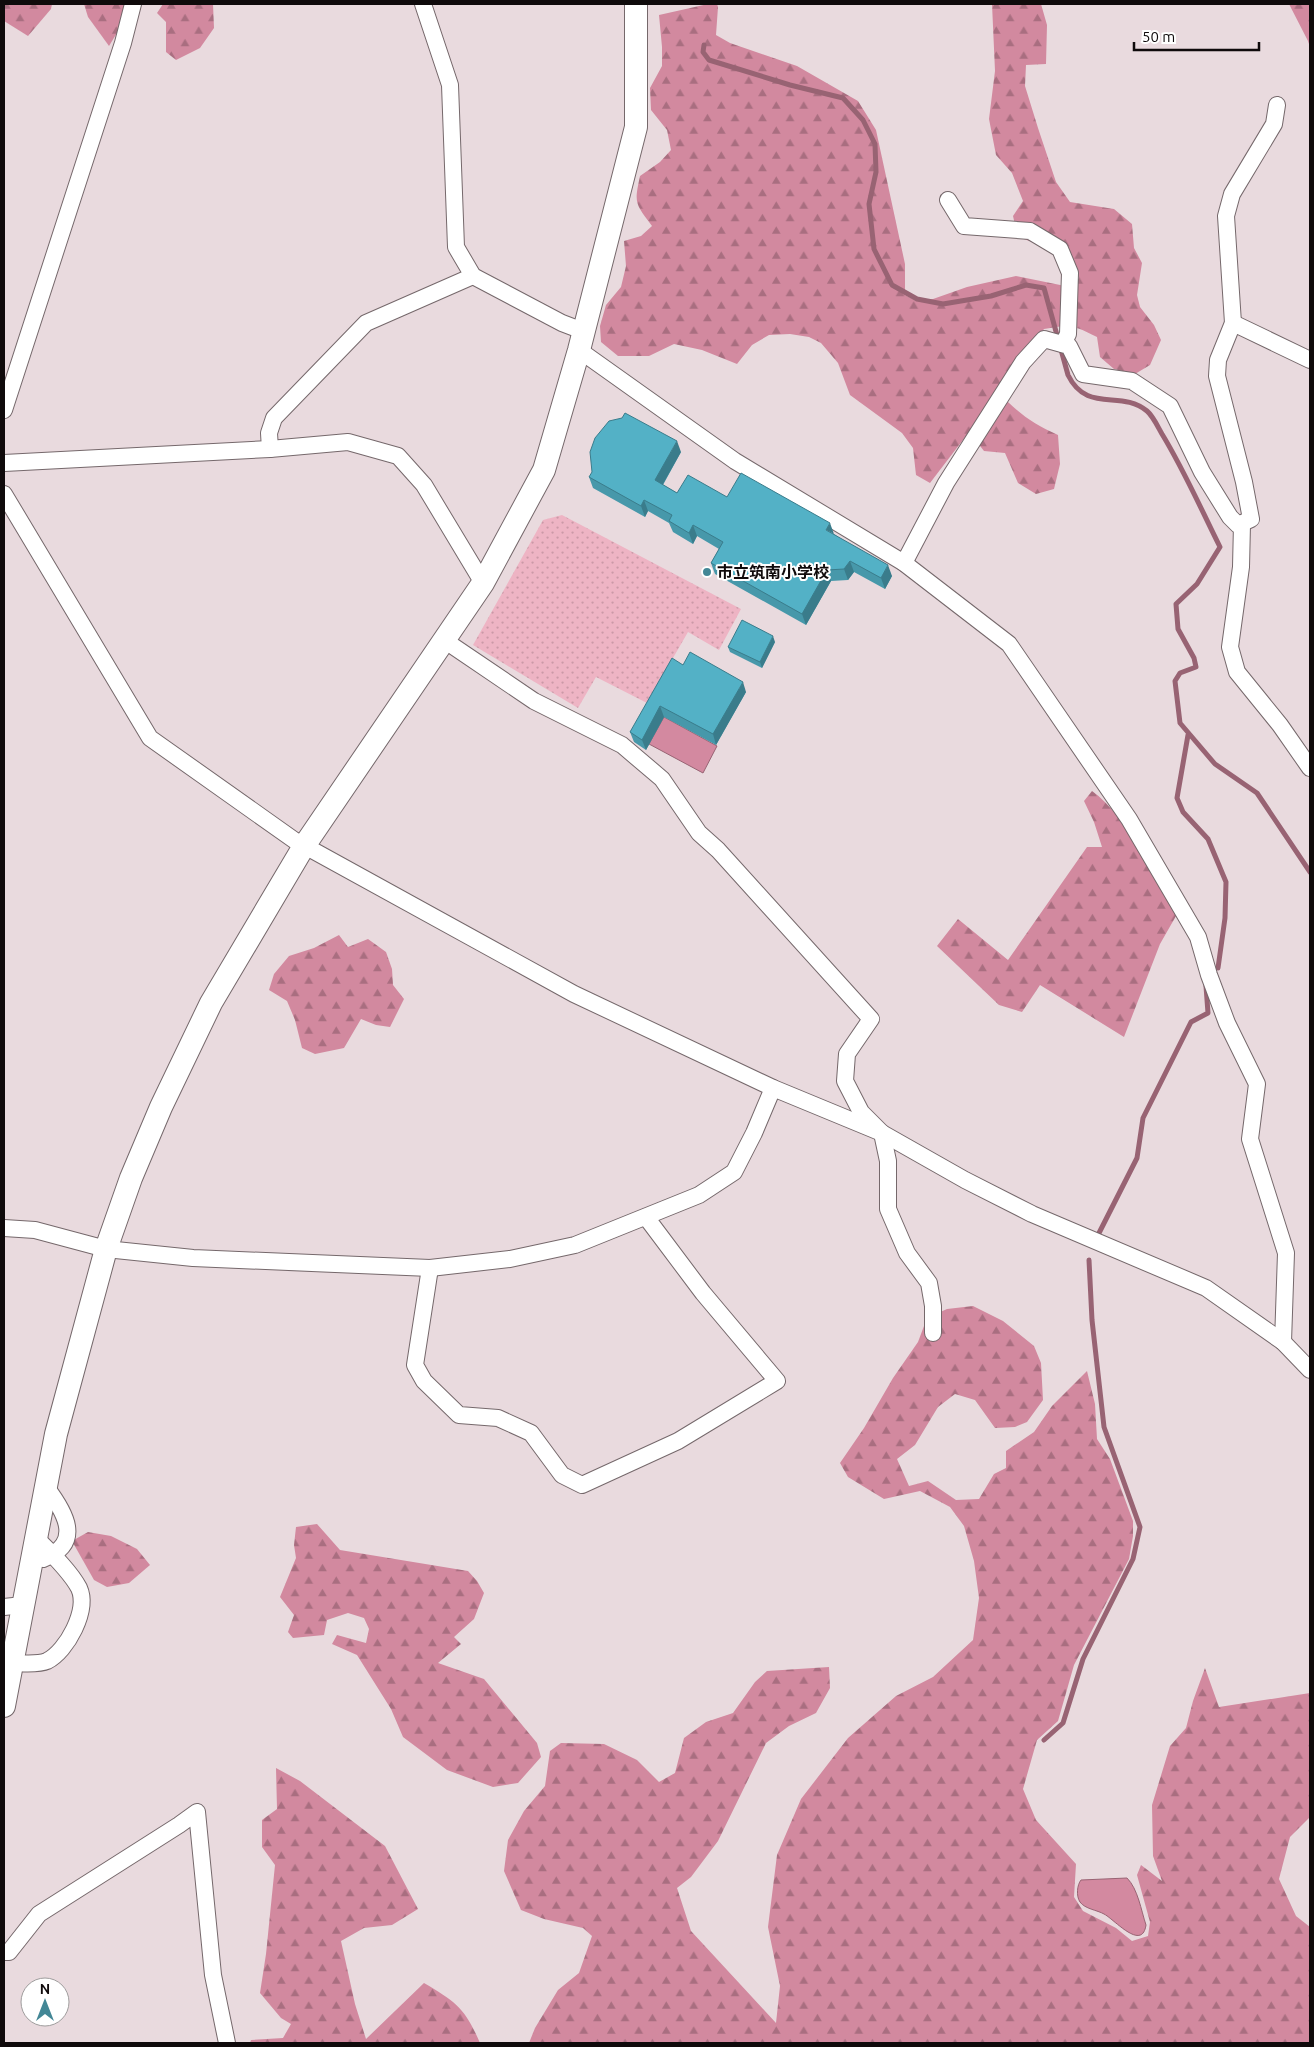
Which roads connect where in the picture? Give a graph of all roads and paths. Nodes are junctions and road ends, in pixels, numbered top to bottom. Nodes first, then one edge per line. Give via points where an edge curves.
1 (133, 4) edge
2 (423, 4) edge
3 (636, 4) edge
4 (1277, 105) dead end
5 (948, 200) dead end
6 (473, 276) junction
7 (1233, 324) junction
8 (581, 340) junction
9 (1063, 344) junction
10 (1310, 360) edge
11 (4, 410) edge
12 (270, 449) junction
13 (4, 462) edge
14 (4, 494) edge
15 (1242, 524) junction
16 (904, 563) junction
17 (483, 583) junction
18 (444, 640) junction
19 (1310, 768) edge
20 (304, 846) junction
21 (773, 1088) junction
22 (882, 1133) junction
23 (646, 1217) junction
24 (4, 1228) edge
25 (106, 1249) junction
26 (430, 1268) junction
27 (933, 1333) dead end
28 (1283, 1342) junction
29 (1310, 1370) edge
30 (46, 1487) junction
31 (36, 1538) junction
32 (53, 1555) junction
33 (31, 1564) junction
34 (14, 1606) edge
35 (12, 1663) junction
36 (4, 1706) edge
37 (4, 1952) edge
38 (227, 2043) edge

1 - 11 street
2 - 6 street via 450,85 456,247
3 - 8 street via 636,126
4 - 7 street via 1274,124 1232,194 1226,216
5 - 9 street via 964,226 1030,231 1060,250 1070,273 1068,334
6 - 8 street via 562,323
6 - 12 street via 366,323 274,418 268,432
7 - 10 street
7 - 15 street via 1218,360 1217,376 1251,519
8 - 16 street via 735,461
8 - 17 street via 544,470
9 - 15 street via 1069,346 1083,374 1132,381 1170,406 1202,472 1230,517 1238,526
9 - 16 street via 1044,338 1022,362 946,484
12 - 13 street
12 - 17 street via 348,442 398,456 424,485
14 - 20 street via 150,738
15 - 19 street via 1241,567 1230,647 1237,672
16 - 28 street via 1009,644 1130,819 1198,938 1227,1023 1257,1084 1250,1139 1286,1254
17 - 18 street
18 - 20 street
18 - 22 street via 534,701 622,745 662,779 698,833 718,850 871,1019 847,1054 845,1081 861,1112
20 - 21 street via 574,994
20 - 25 street via 211,1003 161,1107
21 - 22 street
21 - 23 street via 734,1172 699,1195
22 - 27 street via 888,1161 888,1209 906,1253 929,1283
22 - 28 street via 1032,1214 1206,1288
23 - 26 street via 574,1245 510,1259
23 - 26 street via 703,1293 777,1382 678,1441 582,1486 562,1475 531,1434 498,1418 459,1415 424,1382 415,1365
24 - 25 street via 35,1230
25 - 26 street via 192,1258
25 - 30 street via 56,1434
28 - 29 street
30 - 31 street
30 - 32 street via 66,1515 65,1541
31 - 32 street
31 - 33 street
32 - 33 street
32 - 35 street via 80,1590 76,1625 60,1651 46,1662
33 - 34 street
34 - 35 street
35 - 36 street
37 - 38 street via 9,1952 39,1914 198,1812 213,1975

